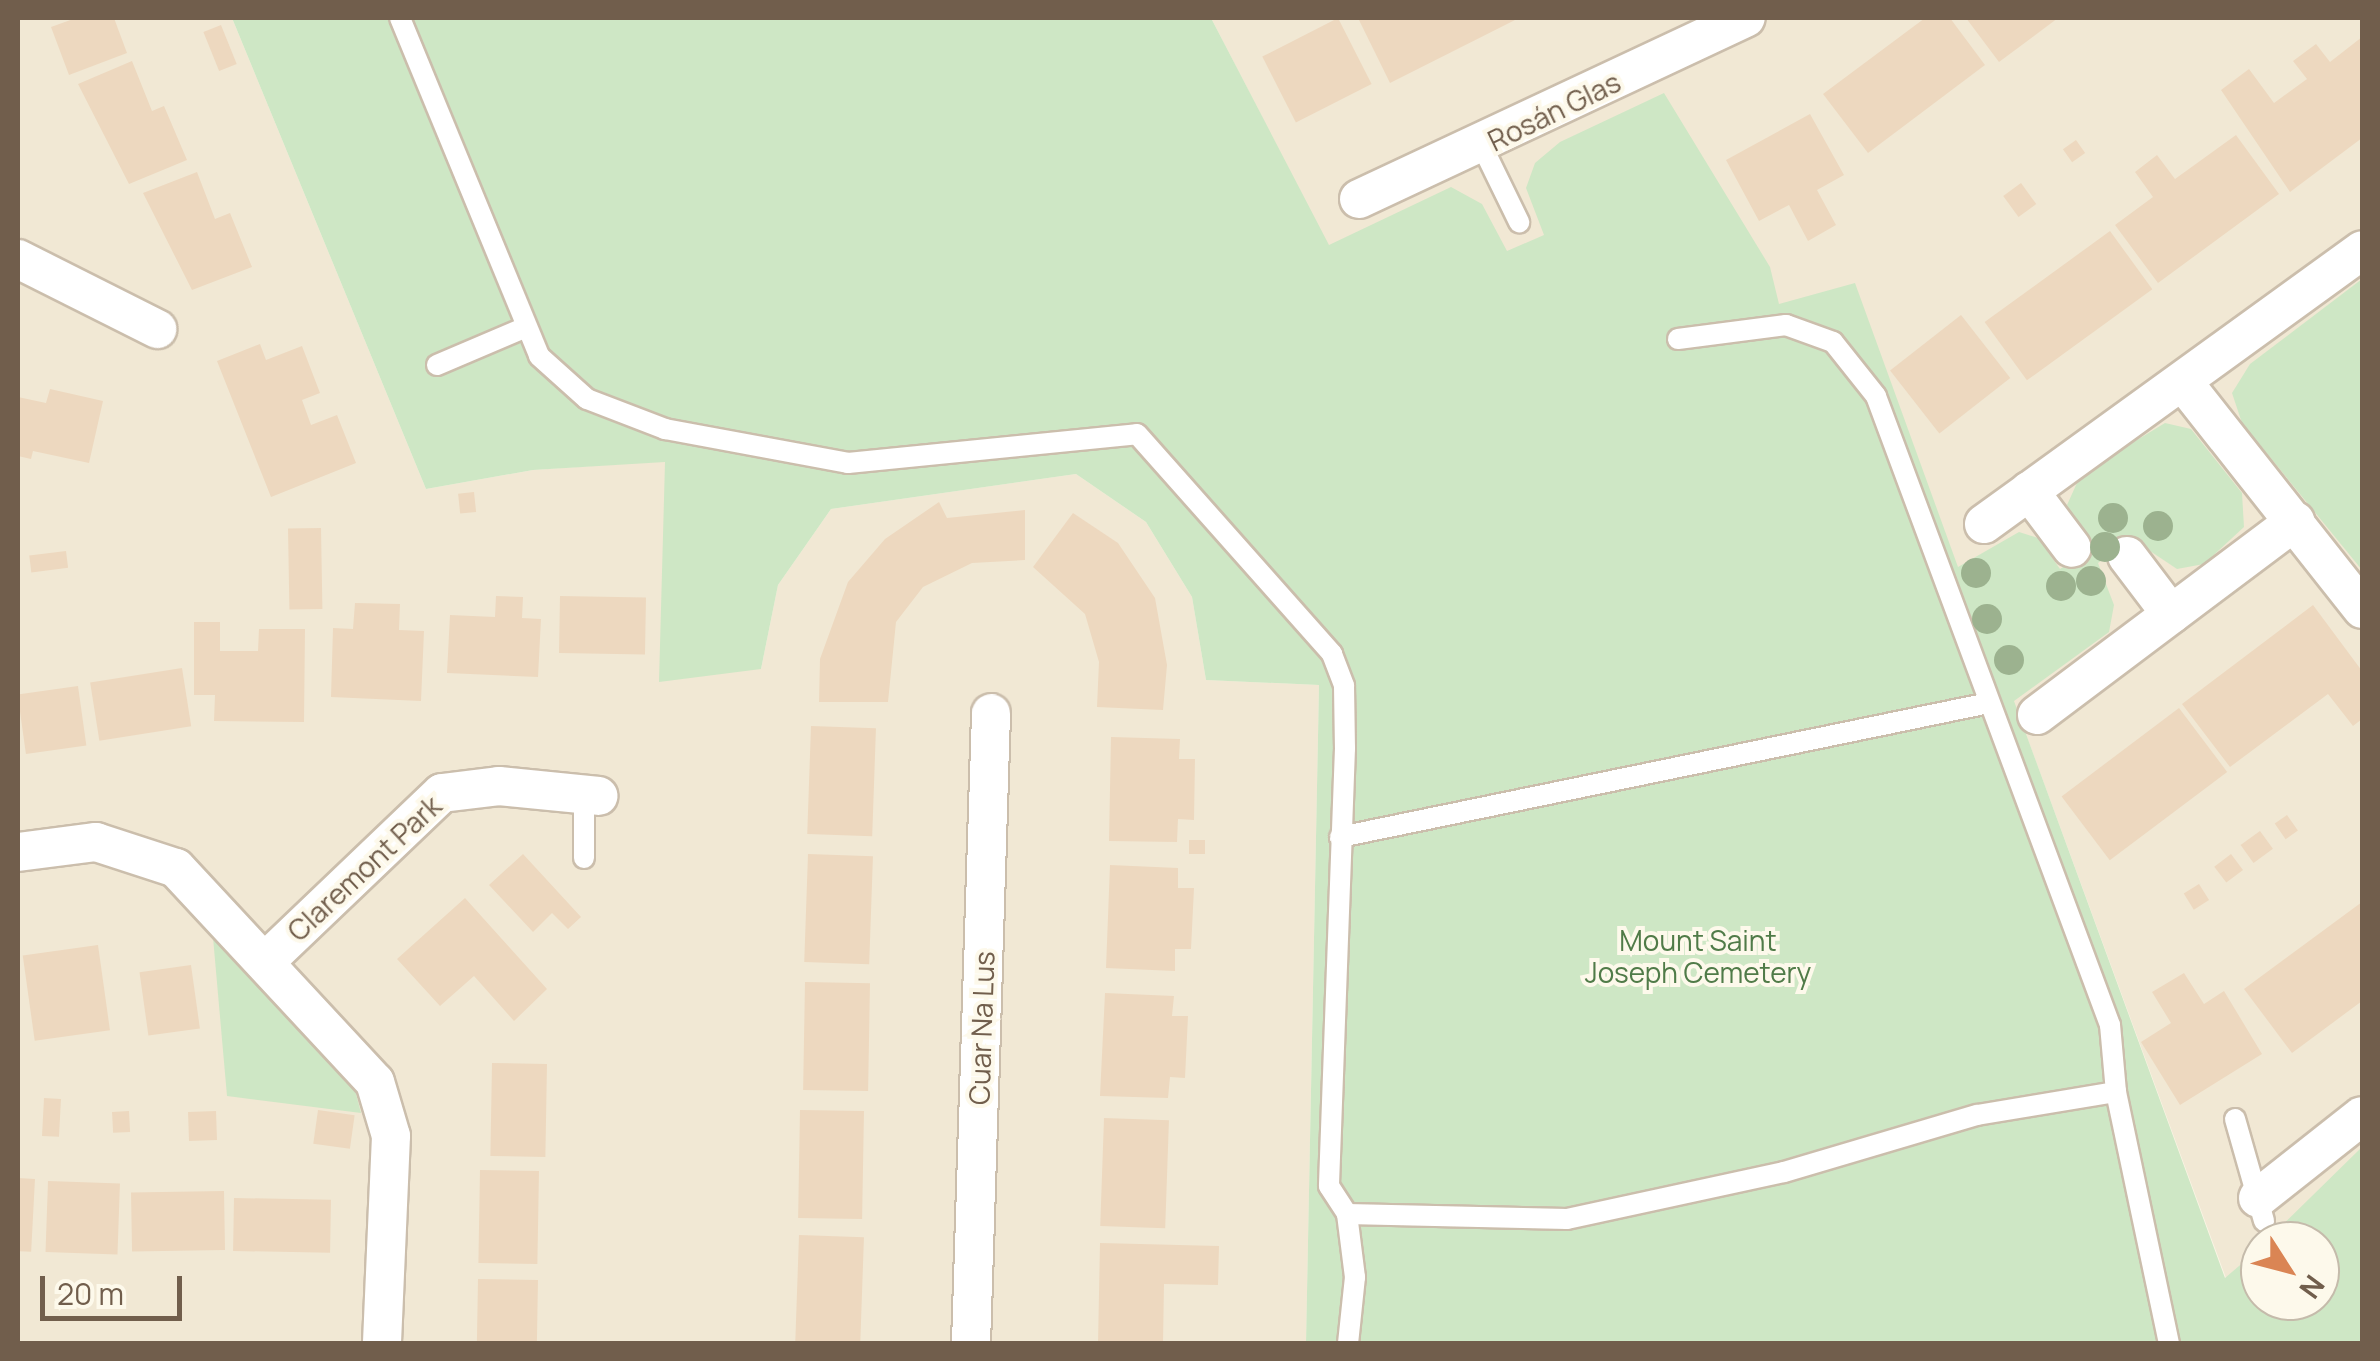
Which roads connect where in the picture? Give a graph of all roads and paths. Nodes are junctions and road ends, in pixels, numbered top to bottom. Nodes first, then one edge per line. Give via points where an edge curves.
1 (400, 18) edge
2 (1746, 18) edge
3 (1482, 146) junction
4 (1359, 198) dead end
5 (1519, 222) dead end
6 (2362, 250) edge
7 (18, 259) edge
8 (526, 327) junction
9 (157, 329) dead end
10 (1678, 339) dead end
11 (438, 364) dead end
12 (2182, 382) junction
13 (2030, 492) junction
14 (2295, 520) junction
15 (1984, 524) dead end
16 (2072, 548) dead end
17 (2127, 556) dead end
18 (2362, 608) edge
19 (2172, 614) junction
20 (1989, 702) junction
21 (991, 713) dead end
22 (2037, 715) dead end
23 (592, 795) joint
24 (1340, 837) junction
25 (18, 852) edge
26 (584, 858) dead end
27 (268, 958) junction
28 (2116, 1092) junction
29 (2362, 1116) edge
30 (2235, 1119) dead end
31 (2261, 1209) joint
32 (1347, 1214) junction
33 (382, 1344) edge
34 (971, 1344) edge
35 (1348, 1344) edge
36 (2169, 1344) edge

1 - 8 lane
2 - 3 street, Rosán Glas
3 - 4 street, Rosán Glas
3 - 5 lane
6 - 12 street
7 - 9 street
8 - 11 lane
8 - 24 lane via 548,366 587,398 665,429 760,450 848,463 1136,434 1332,654 1344,686
10 - 20 lane via 1786,325 1833,342 1876,396
12 - 13 street
12 - 14 street
13 - 15 street
13 - 16 street
14 - 18 street
14 - 19 street
17 - 19 street
19 - 22 street
20 - 24 lane
20 - 28 lane via 2110,1025
21 - 34 street, Cuar Na Lus
23 - 26 lane, Claremont Park
23 - 27 street, Claremont Park via 499,786 442,793
24 - 32 lane via 1329,1186
25 - 27 street, Claremont Park via 84,842 156,856 196,882
27 - 33 street, Claremont Park via 352,1051 386,1110
28 - 32 lane via 1977,1115 1784,1172 1567,1218
28 - 36 lane
29 - 31 street
30 - 31 lane
32 - 35 lane via 1355,1277

